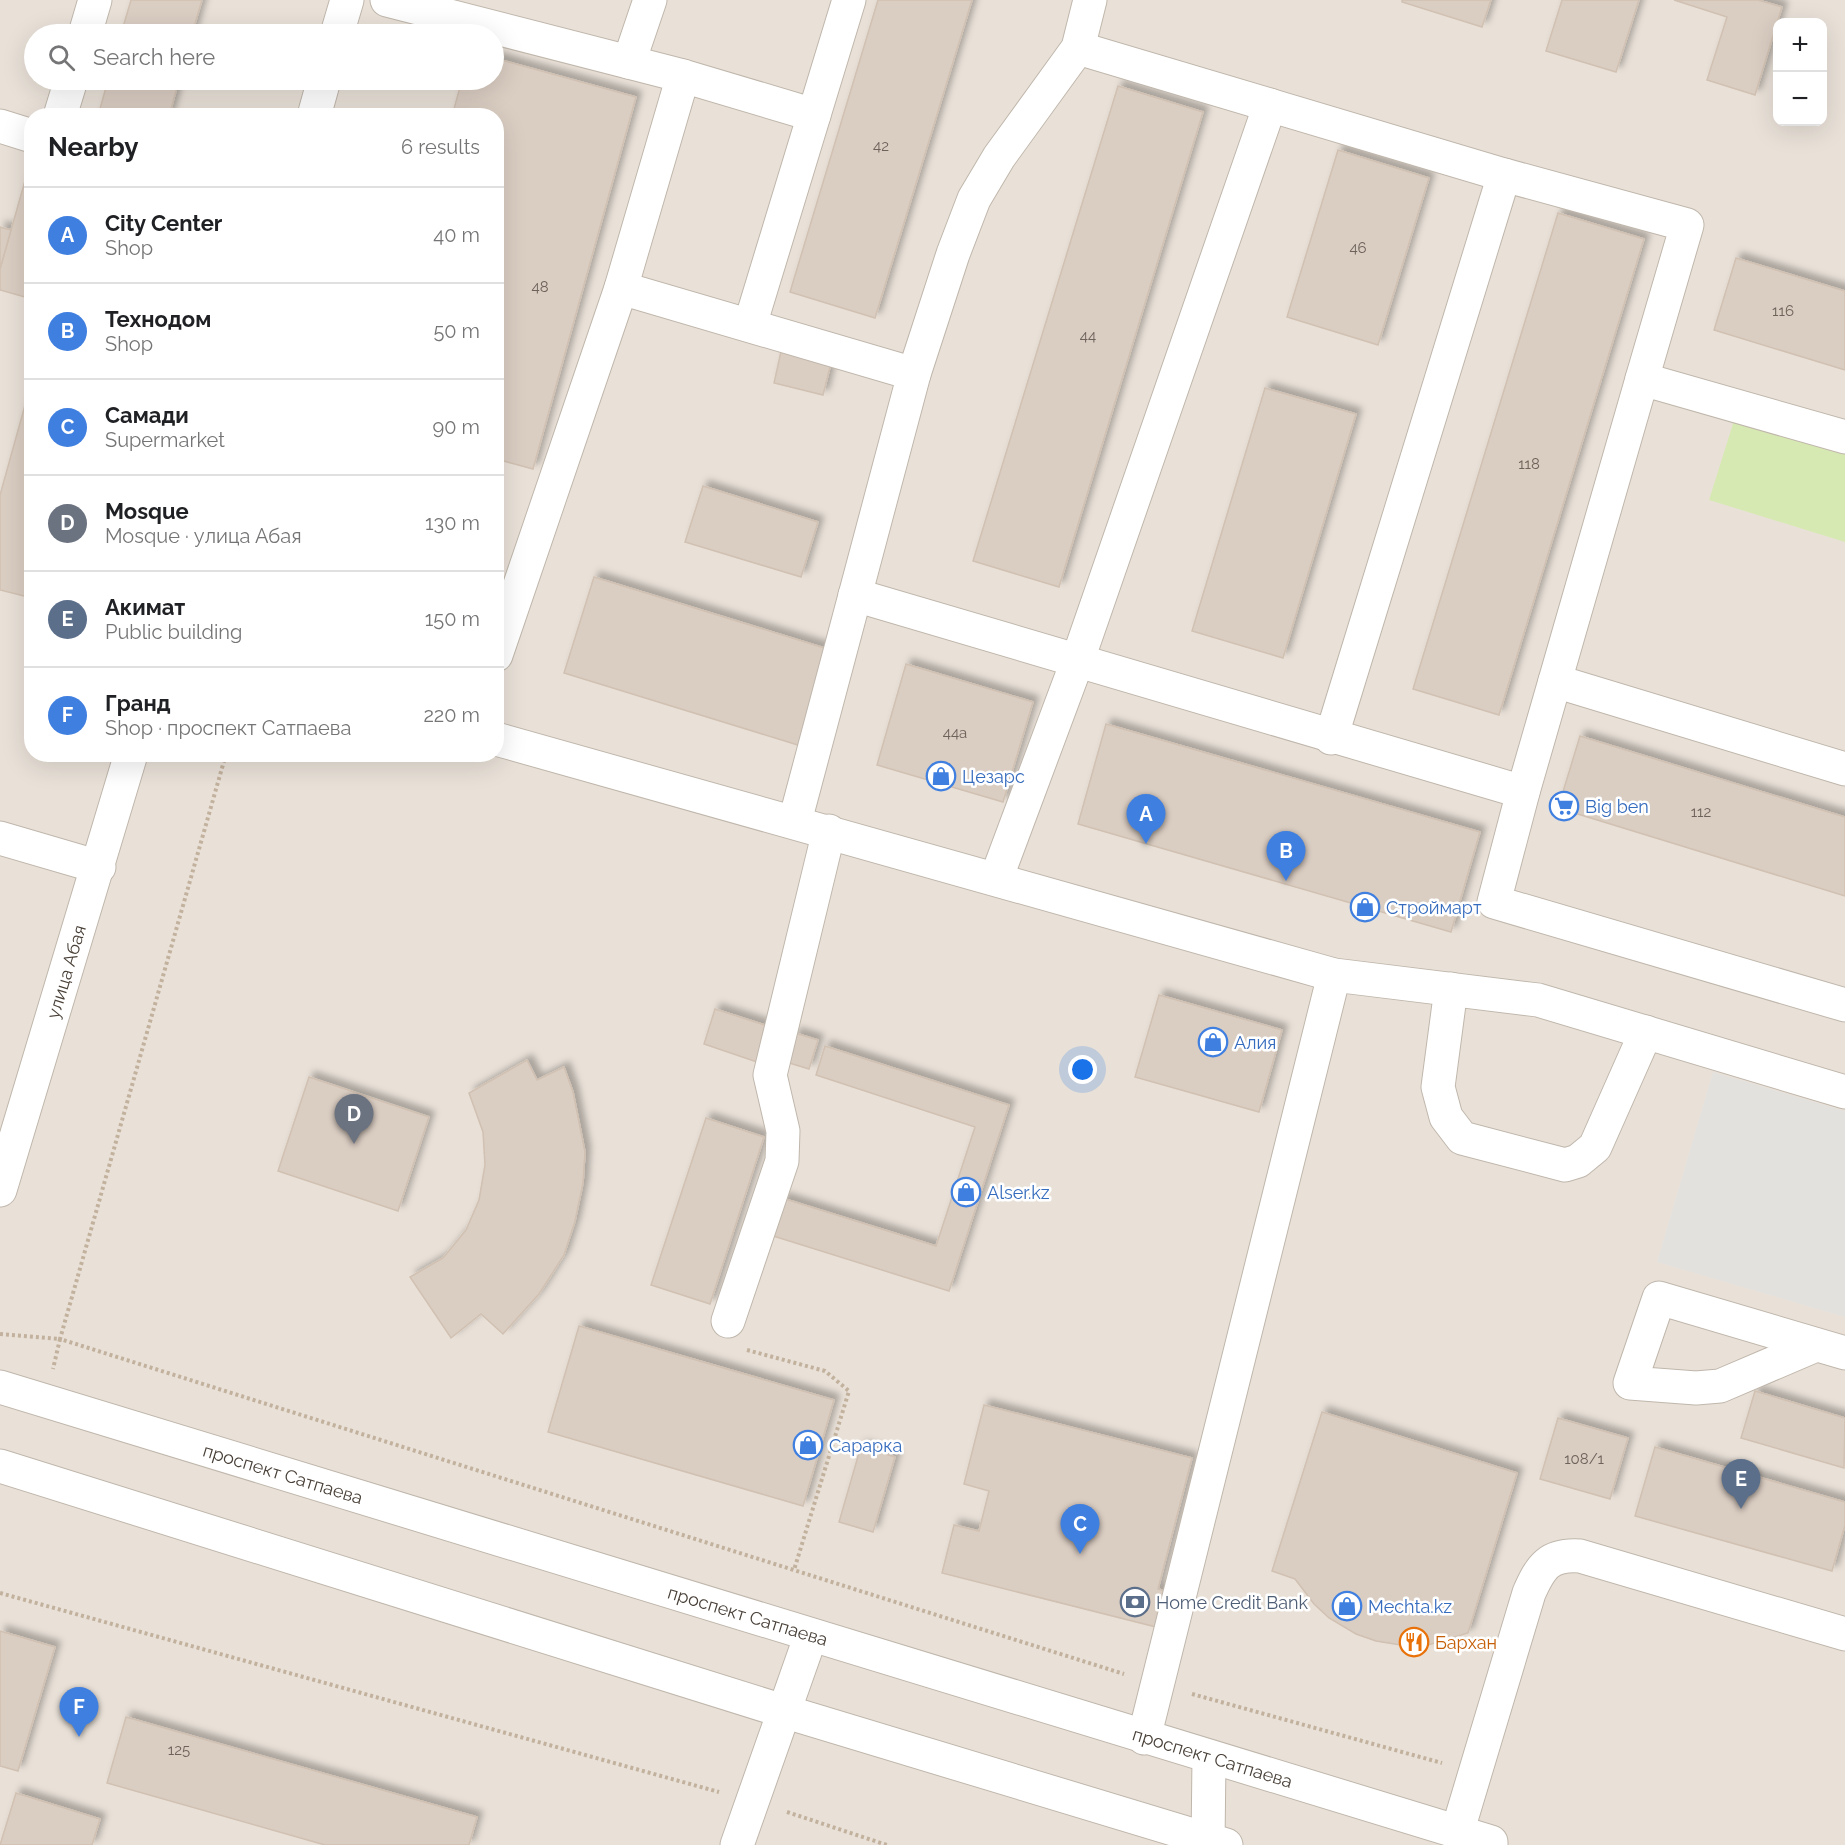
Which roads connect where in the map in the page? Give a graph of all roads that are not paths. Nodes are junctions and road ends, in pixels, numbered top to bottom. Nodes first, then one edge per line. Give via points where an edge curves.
1 (95, 0) edge
2 (347, 0) edge
3 (387, 0) edge
4 (650, 0) edge
5 (849, 0) edge
6 (1090, 0) edge
7 (88, 24) edge
8 (340, 24) edge
9 (481, 24) edge
10 (504, 30) edge
11 (1077, 48) junction
12 (630, 62) junction
13 (683, 76) junction
14 (68, 90) edge
15 (321, 90) edge
16 (1270, 105) junction
17 (62, 108) edge
18 (316, 108) edge
19 (814, 115) junction
20 (0, 126) edge
21 (24, 134) edge
22 (1504, 175) junction
23 (621, 288) junction
24 (750, 325) junction
25 (914, 374) junction
26 (1642, 379) junction
27 (1845, 437) edge
28 (855, 595) junction
29 (504, 632) edge
30 (1077, 662) junction
31 (1554, 681) junction
32 (1331, 738) junction
33 (504, 741) edge
34 (129, 762) edge
35 (1845, 769) edge
36 (1523, 792) junction
37 (795, 821) junction
38 (829, 831) junction
39 (0, 838) edge
40 (99, 867) junction
41 (996, 879) junction
42 (1334, 975) junction
43 (1451, 989) junction
44 (1845, 1005) edge
45 (1646, 1032) junction
46 (1845, 1092) edge
47 (0, 1190) edge
48 (728, 1322) road end
49 (1831, 1349) edge
50 (0, 1387) edge
51 (0, 1466) edge
52 (1845, 1634) edge
53 (811, 1635) junction
54 (783, 1711) junction
55 (1144, 1738) junction
56 (1209, 1758) junction
57 (1457, 1833) junction
58 (1214, 1843) edge
59 (737, 1845) edge
60 (1491, 1845) edge

1 - 7 street
2 - 8 street
3 - 9 street
4 - 12 street
5 - 19 street
6 - 11 street
10 - 12 street
11 - 16 street
11 - 25 street via 999,157 974,199
12 - 13 street
13 - 19 street
13 - 23 street
14 - 17 street
15 - 18 street
16 - 22 street
16 - 30 street
19 - 24 street
20 - 21 street
22 - 26 street via 1687,225
22 - 32 street
23 - 24 street
23 - 29 street
24 - 25 street
25 - 28 street
26 - 27 street
26 - 31 street
28 - 30 street
28 - 37 street
30 - 32 street
30 - 41 street
31 - 35 street
31 - 36 street
32 - 36 street
33 - 37 street
34 - 40 street, улица Абая
36 - 44 street via 1494,902
37 - 38 street
38 - 41 street
38 - 48 street via 770,1075 783,1131 782,1161
39 - 40 street
40 - 47 street, улица Абая
41 - 42 street
42 - 43 street
42 - 55 street
43 - 45 street via 1538,1000
43 - 45 street via 1438,1087 1446,1116 1462,1138 1565,1165 1578,1161 1595,1147
45 - 46 street
49 - 49 street via 1659,1298 1630,1383 1720,1386
50 - 53 street, проспект Сатпаева
51 - 54 street
52 - 57 street via 1603,1562 1562,1555 1537,1575 1529,1593
53 - 54 street
53 - 55 street, проспект Сатпаева
54 - 58 street
54 - 59 street
55 - 56 street, проспект Сатпаева
56 - 57 street, проспект Сатпаева
56 - 58 street
57 - 60 street, проспект Сатпаева

